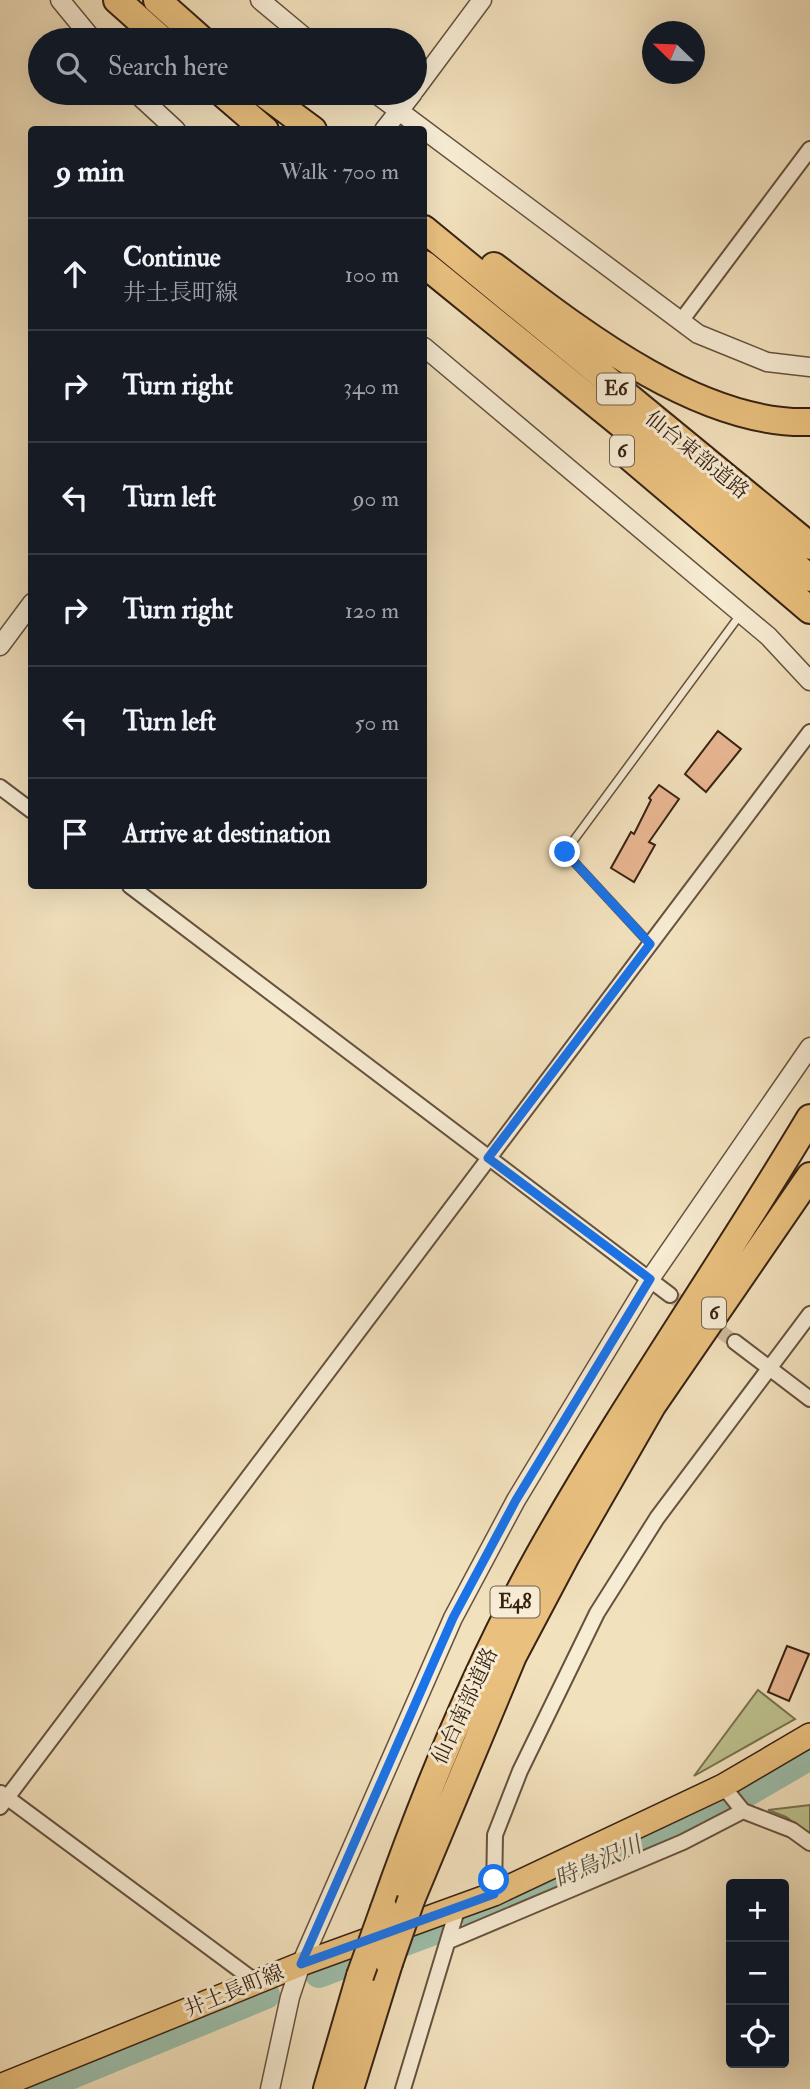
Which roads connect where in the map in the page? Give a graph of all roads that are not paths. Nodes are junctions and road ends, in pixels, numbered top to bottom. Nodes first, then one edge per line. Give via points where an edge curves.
1 (60, 0) edge
2 (117, 0) edge
3 (157, 0) edge
4 (260, 0) edge
5 (482, 0) edge
6 (83, 28) edge
7 (148, 28) edge
8 (188, 28) edge
9 (294, 28) edge
10 (427, 74) edge
11 (149, 105) edge
12 (236, 105) edge
13 (276, 105) edge
14 (279, 105) edge
15 (391, 105) edge
16 (404, 105) edge
17 (399, 111) junction
18 (172, 126) edge
19 (260, 126) edge
20 (300, 126) edge
21 (307, 126) edge
22 (387, 126) edge
23 (419, 126) edge
24 (427, 132) edge
25 (810, 149) edge
26 (427, 213) edge
27 (427, 231) edge
28 (427, 267) edge
29 (445, 282) junction
30 (681, 321) junction
31 (427, 350) edge
32 (810, 367) edge
33 (810, 422) edge
34 (810, 545) edge
35 (810, 578) edge
36 (28, 608) edge
37 (810, 610) edge
38 (741, 613) junction
39 (0, 646) edge
40 (810, 681) edge
41 (810, 732) edge
42 (0, 787) edge
43 (28, 808) edge
44 (134, 889) edge
45 (650, 944) junction
46 (810, 1047) edge
47 (810, 1118) edge
48 (810, 1151) edge
49 (488, 1158) junction
50 (810, 1176) edge
51 (810, 1206) edge
52 (650, 1279) junction
53 (670, 1295) tunnel mouth
54 (810, 1314) edge
55 (687, 1316) junction
56 (735, 1342) tunnel mouth
57 (769, 1368) junction
58 (810, 1399) edge
59 (626, 1455) junction
60 (810, 1735) edge
61 (723, 1786) junction
62 (2, 1799) edge
63 (743, 1811) junction
64 (810, 1843) edge
65 (494, 1894) junction
66 (458, 1907) junction
67 (449, 1941) junction
68 (301, 1964) junction
69 (256, 1982) junction
70 (0, 2086) edge
71 (270, 2089) edge
72 (327, 2089) edge
73 (350, 2089) edge
74 (403, 2089) edge

1 - 6 street
2 - 7 highway
3 - 8 highway
4 - 9 street
5 - 10 street
11 - 18 street
12 - 19 highway
13 - 20 highway
14 - 21 highway
15 - 17 street
16 - 17 street
17 - 22 street
17 - 23 street
24 - 30 street
25 - 30 street
26 - 33 highway via 522,287 660,380 736,411
27 - 34 highway, 仙台東部道路 / E6
28 - 29 highway, 仙台東部道路 / E6
29 - 35 highway, 仙台東部道路 / E6
29 - 37 highway, 6 via 484,334
30 - 32 street via 698,334 766,362
31 - 38 street
36 - 39 street
38 - 40 street
38 - 45 lane via 565,852
41 - 45 street
42 - 43 street
44 - 49 street
45 - 49 street
46 - 52 street
47 - 55 highway, 6
48 - 55 highway, 6
49 - 52 street
49 - 62 street
50 - 59 highway, 6 via 652,1406
51 - 59 highway, 6
52 - 53 street
52 - 68 street via 528,1478 453,1618
54 - 57 street
55 - 72 highway, 仙台南部道路 / E48, bridge via 597,1455 492,1646 444,1749 360,1976
56 - 57 street
57 - 58 street
57 - 65 street via 657,1518 597,1613 520,1771 495,1835
59 - 73 highway, 仙台南部道路 / E48, bridge via 513,1656 411,1900
60 - 61 main road, 井土長町線
61 - 63 street
61 - 65 main road, 井土長町線
62 - 69 street
63 - 64 street via 792,1830
63 - 67 street via 683,1842
65 - 66 main road, 井土長町線
66 - 67 street
66 - 68 main road, 井土長町線
67 - 74 street
68 - 69 main road, 井土長町線
68 - 71 street
69 - 70 main road, 井土長町線

